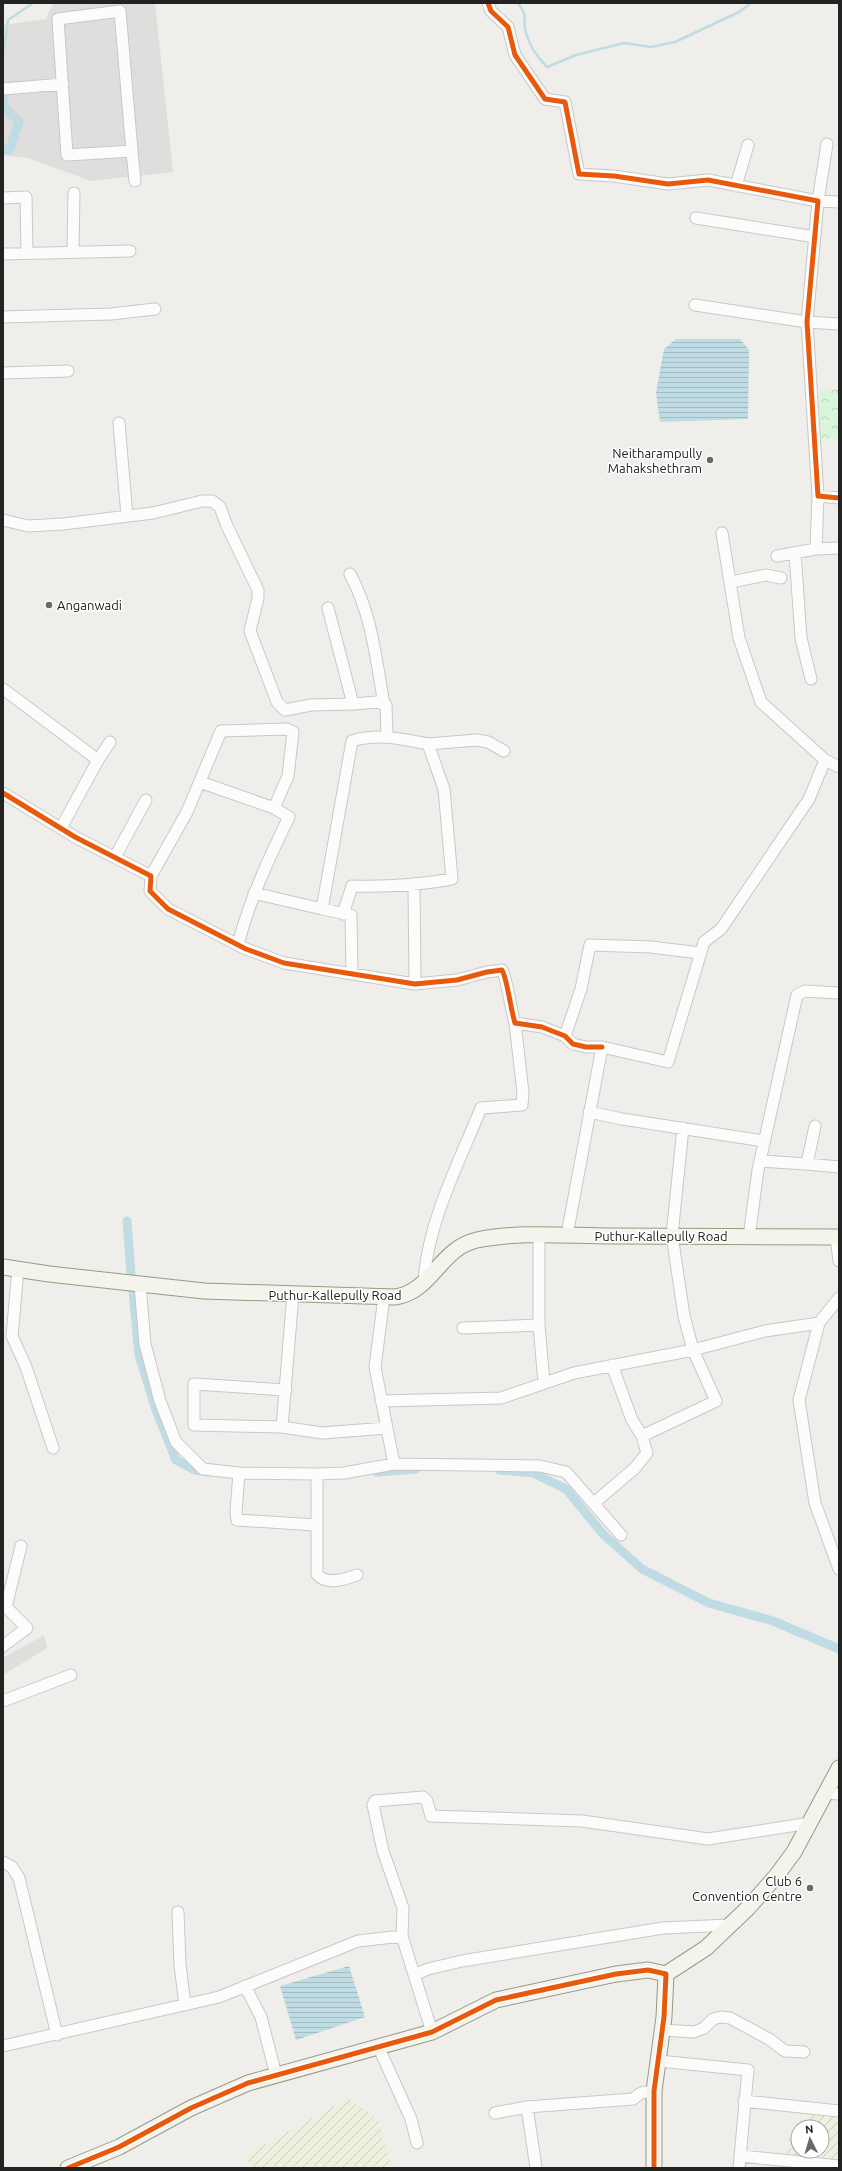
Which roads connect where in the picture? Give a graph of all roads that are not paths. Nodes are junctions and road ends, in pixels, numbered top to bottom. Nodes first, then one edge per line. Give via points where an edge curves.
1 (488, 3) edge
2 (120, 7) edge
3 (62, 84) junction
4 (3, 89) edge
5 (827, 144) dead end
6 (748, 145) dead end
7 (132, 151) junction
8 (135, 181) dead end
9 (736, 186) junction
10 (74, 193) dead end
11 (3, 198) edge
12 (818, 201) junction
13 (839, 202) edge
14 (696, 218) dead end
15 (814, 237) junction
16 (73, 251) junction
17 (130, 251) dead end
18 (27, 253) junction
19 (3, 254) edge
20 (695, 305) dead end
21 (155, 309) dead end
22 (3, 317) edge
23 (807, 322) junction
24 (839, 324) edge
25 (68, 371) dead end
26 (3, 373) edge
27 (119, 423) dead end
28 (818, 496) junction
29 (839, 498) edge
30 (127, 516) junction
31 (3, 520) edge
32 (722, 533) dead end
33 (839, 548) edge
34 (816, 549) junction
35 (795, 553) junction
36 (777, 556) dead end
37 (350, 574) dead end
38 (781, 578) dead end
39 (731, 582) junction
40 (328, 608) dead end
41 (811, 679) dead end
42 (3, 689) edge
43 (353, 704) junction
44 (384, 704) junction
45 (387, 736) junction
46 (110, 742) dead end
47 (428, 744) junction
48 (504, 751) dead end
49 (98, 760) junction
50 (825, 760) junction
51 (839, 767) edge
52 (200, 782) junction
53 (3, 793) edge
54 (146, 800) dead end
55 (274, 808) junction
56 (61, 828) junction
57 (115, 857) junction
58 (151, 876) junction
59 (414, 884) junction
60 (254, 893) junction
61 (322, 908) junction
62 (343, 914) junction
63 (238, 944) junction
64 (700, 954) junction
65 (352, 974) junction
66 (415, 984) junction
67 (839, 994) edge
68 (515, 1023) junction
69 (565, 1036) junction
70 (602, 1047) junction
71 (589, 1112) junction
72 (815, 1126) dead end
73 (683, 1128) junction
74 (764, 1141) junction
75 (760, 1161) junction
76 (807, 1164) junction
77 (839, 1167) edge
78 (540, 1235) junction
79 (567, 1235) junction
80 (672, 1235) junction
81 (838, 1236) edge
82 (749, 1237) junction
83 (839, 1261) edge
84 (3, 1267) edge
85 (18, 1269) junction
86 (424, 1283) junction
87 (140, 1284) junction
88 (293, 1294) junction
89 (384, 1296) junction
90 (839, 1298) edge
91 (819, 1323) junction
92 (539, 1325) junction
93 (463, 1328) dead end
94 (693, 1350) junction
95 (612, 1365) junction
96 (544, 1383) junction
97 (286, 1390) junction
98 (381, 1401) junction
99 (282, 1427) junction
100 (387, 1428) junction
101 (642, 1436) junction
102 (53, 1448) dead end
103 (394, 1464) junction
104 (239, 1473) junction
105 (317, 1474) junction
106 (594, 1503) junction
107 (316, 1525) junction
108 (621, 1535) dead end
109 (21, 1546) dead end
110 (839, 1569) edge
111 (357, 1575) dead end
112 (5, 1607) edge
113 (3, 1646) edge
114 (71, 1675) dead end
115 (3, 1701) edge
116 (839, 1768) edge
117 (833, 1793) edge
118 (810, 1823) junction
119 (3, 1862) edge
120 (178, 1912) dead end
121 (729, 1925) junction
122 (402, 1936) junction
123 (666, 1974) junction
124 (414, 1975) junction
125 (245, 1986) junction
126 (185, 2005) junction
127 (663, 2030) junction
128 (432, 2032) junction
129 (57, 2035) junction
130 (3, 2046) edge
131 (378, 2046) junction
132 (804, 2052) dead end
133 (659, 2061) junction
134 (276, 2075) junction
135 (654, 2091) junction
136 (744, 2101) junction
137 (527, 2107) junction
138 (839, 2111) edge
139 (495, 2113) dead end
140 (417, 2143) dead end
141 (741, 2156) junction
142 (839, 2166) edge
143 (68, 2168) edge
144 (536, 2168) edge
145 (654, 2168) edge
146 (739, 2168) edge

1 - 9 street via 491,11 508,27 515,55 545,99 566,102 579,174 668,184 708,180
2 - 3 street via 58,19
2 - 7 street
3 - 4 street
3 - 7 street via 67,155
5 - 12 street
6 - 9 street
7 - 8 street
9 - 12 street
10 - 16 street
11 - 18 street via 26,197
12 - 13 street
12 - 15 street
14 - 15 street
15 - 23 street
16 - 17 street
16 - 18 street
18 - 19 street
20 - 23 street
21 - 22 street via 111,314
23 - 24 street
23 - 28 street
25 - 26 street
27 - 30 street
28 - 29 street
28 - 34 street
30 - 31 street via 28,526
30 - 43 street via 202,501 212,501 220,507 258,590 250,631 276,702 285,710 311,704
32 - 39 street
33 - 34 street
34 - 35 street
35 - 36 street
35 - 41 street via 801,638
37 - 44 street via 361,595
38 - 39 street via 766,575
39 - 50 street via 739,638 761,702
40 - 43 street
42 - 49 street
43 - 44 street
44 - 45 street
45 - 47 street
45 - 61 street via 352,741
46 - 49 street
47 - 48 street via 477,740 488,742
47 - 59 street via 444,789 452,879
49 - 56 street
50 - 51 street
50 - 64 street via 809,799 721,929 704,942
52 - 55 street
52 - 55 street via 221,731 288,728 293,732 290,765
52 - 58 street
53 - 56 street
54 - 57 street
55 - 60 street via 289,816
56 - 57 street
57 - 58 street
58 - 63 street via 150,891 168,909
59 - 62 street via 387,887 352,886
59 - 66 street
60 - 61 street
60 - 63 street
61 - 62 street
62 - 65 street via 351,915
63 - 65 street via 284,963
64 - 69 street via 652,947 590,945 581,989
64 - 70 street via 668,1062
65 - 66 street
66 - 68 street via 456,980 502,970
67 - 74 street via 805,991 797,995
68 - 69 street via 542,1027
68 - 86 street via 523,1093 522,1105 480,1108 442,1201 425,1264
69 - 70 street via 573,1044
70 - 71 street
71 - 73 street
71 - 79 street
72 - 76 street
73 - 74 street
73 - 80 street
74 - 75 street
75 - 76 street
75 - 82 street
76 - 77 street
78 - 79 main road, Puthur-Kallepully Road
78 - 86 main road, Puthur-Kallepully Road via 476,1240 459,1246
78 - 92 street
79 - 80 main road, Puthur-Kallepully Road
80 - 82 main road, Puthur-Kallepully Road
80 - 94 street via 684,1316
81 - 82 main road, Puthur-Kallepully Road
81 - 83 street
84 - 85 main road, Puthur-Kallepully Road
85 - 87 main road, Puthur-Kallepully Road
85 - 102 street via 12,1336 26,1367
86 - 89 main road, Puthur-Kallepully Road via 408,1295
87 - 88 main road, Puthur-Kallepully Road via 204,1291
87 - 104 street via 145,1344 160,1401 176,1442 203,1469
88 - 89 main road, Puthur-Kallepully Road
88 - 97 street
89 - 98 street via 376,1367
90 - 91 street
91 - 94 street via 766,1331
91 - 110 street via 799,1400 815,1503
92 - 93 street
92 - 96 street
94 - 95 street
94 - 101 street via 716,1401
95 - 96 street
95 - 101 street via 632,1420
96 - 98 street via 501,1398
97 - 99 street
97 - 99 street via 194,1384 194,1425
98 - 100 street
99 - 100 street via 322,1433
100 - 103 street
101 - 106 street via 647,1453 635,1468
103 - 105 street via 344,1473
103 - 106 street via 540,1466 566,1472
104 - 105 street
104 - 107 street via 237,1520
105 - 107 street
106 - 108 street
107 - 111 street via 318,1576 340,1581
109 - 112 street
112 - 113 street via 27,1628
114 - 115 street
116 - 117 main road
117 - 118 main road
118 - 121 main road via 777,1876
118 - 122 street via 708,1839 582,1820 431,1816 427,1801 423,1797 375,1801 373,1805 381,1845 403,1908
119 - 129 street via 12,1866 19,1878
120 - 126 street
121 - 123 main road via 706,1948
121 - 124 street via 663,1928 462,1961
122 - 124 street
122 - 125 street via 358,1941
123 - 127 main road
123 - 128 main road via 648,1970 616,1974 496,2000
124 - 128 street
125 - 126 street via 219,1997
125 - 134 street via 261,2017
126 - 129 street
127 - 132 street via 694,2032 704,2028 713,2019 730,2018 769,2039 784,2051
127 - 133 main road
128 - 131 main road
129 - 130 street
131 - 134 main road
131 - 140 street via 411,2119
133 - 135 main road
133 - 136 street via 748,2070
134 - 143 main road via 248,2083 198,2105 120,2147
135 - 137 street via 641,2093 633,2099
135 - 145 main road
136 - 138 street
136 - 141 street
137 - 139 street
137 - 144 street
141 - 142 street
141 - 146 street

